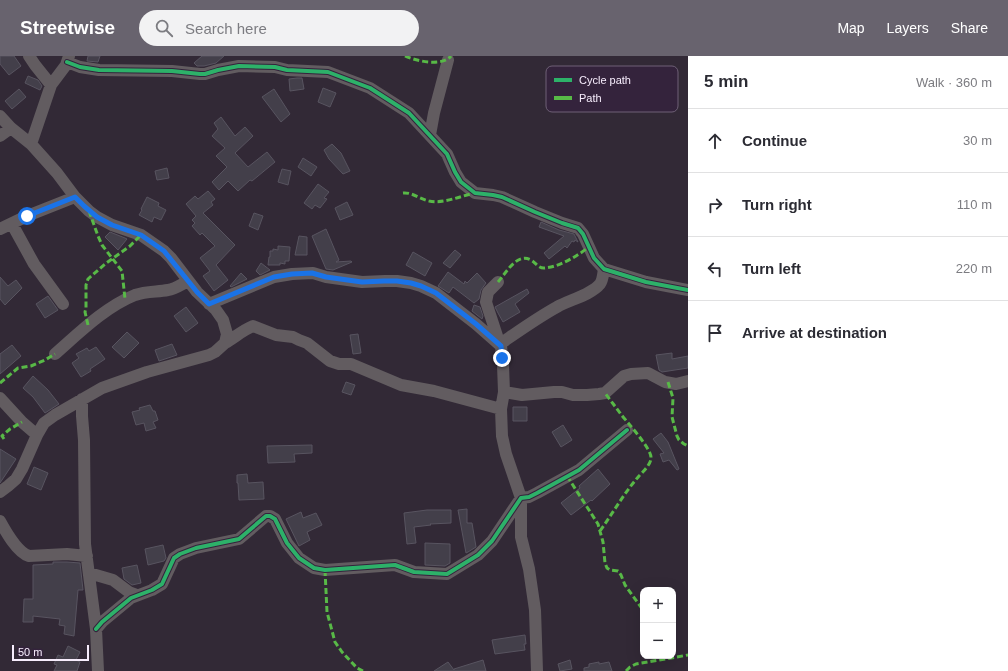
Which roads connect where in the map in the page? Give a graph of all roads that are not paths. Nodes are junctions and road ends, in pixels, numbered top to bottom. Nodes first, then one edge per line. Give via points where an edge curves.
1 (29, 56) edge
2 (68, 59) edge
3 (448, 60) dead end
4 (51, 85) junction
5 (0, 116) edge
6 (11, 128) junction
7 (430, 135) junction
8 (0, 136) edge
9 (31, 144) junction
10 (75, 197) junction
11 (12, 224) junction
12 (0, 229) edge
13 (604, 269) junction
14 (188, 281) junction
15 (498, 282) dead end
16 (688, 290) edge
17 (63, 304) dead end
18 (209, 304) junction
19 (225, 343) junction
20 (500, 345) junction
21 (55, 354) dead end
22 (688, 381) edge
23 (504, 392) junction
24 (0, 398) edge
25 (82, 399) junction
26 (501, 410) junction
27 (627, 430) dead end
28 (37, 435) junction
29 (0, 492) edge
30 (521, 498) junction
31 (0, 521) edge
32 (87, 556) junction
33 (89, 573) junction
34 (137, 595) junction
35 (96, 629) junction
36 (98, 671) edge
37 (537, 671) edge

1 - 4 street
2 - 4 street
2 - 7 street via 80,66 98,70 205,74 239,66 328,72 370,88 409,113
3 - 7 street
4 - 9 street
5 - 6 street
6 - 8 street
6 - 9 street
7 - 13 street via 447,154 461,182 474,193 502,197 578,228 594,258
9 - 10 street
10 - 11 street
10 - 14 street via 97,217 141,235 164,251
11 - 12 street
11 - 17 street via 34,264
13 - 16 street via 646,282
13 - 20 street via 600,284 585,295 556,308
14 - 18 street
14 - 21 street via 170,290 145,292 119,302
15 - 20 street via 488,292 486,302
18 - 19 street via 223,320 227,334
18 - 20 street via 274,277 292,274 312,273 362,282 404,282 436,293
19 - 25 street via 209,355 147,372 102,388
19 - 26 street via 253,326 307,343 330,361 351,364 401,384
20 - 23 street
22 - 23 street via 676,384 665,382 648,373 631,374 624,376 605,393 599,394 558,392 522,395
23 - 26 street
24 - 28 street
25 - 28 street via 44,423
25 - 32 street
26 - 30 street via 506,454
27 - 30 street via 579,470 529,497
28 - 29 street via 22,470 16,479
30 - 34 street via 492,541 478,555 447,574 414,572 395,565 325,570 314,568 299,558 275,519 266,516 239,539 180,554 174,558 162,584
30 - 37 street via 521,537 535,610
31 - 32 street via 25,555
32 - 33 street
33 - 34 street via 113,580
33 - 35 street
34 - 35 street
35 - 36 street

